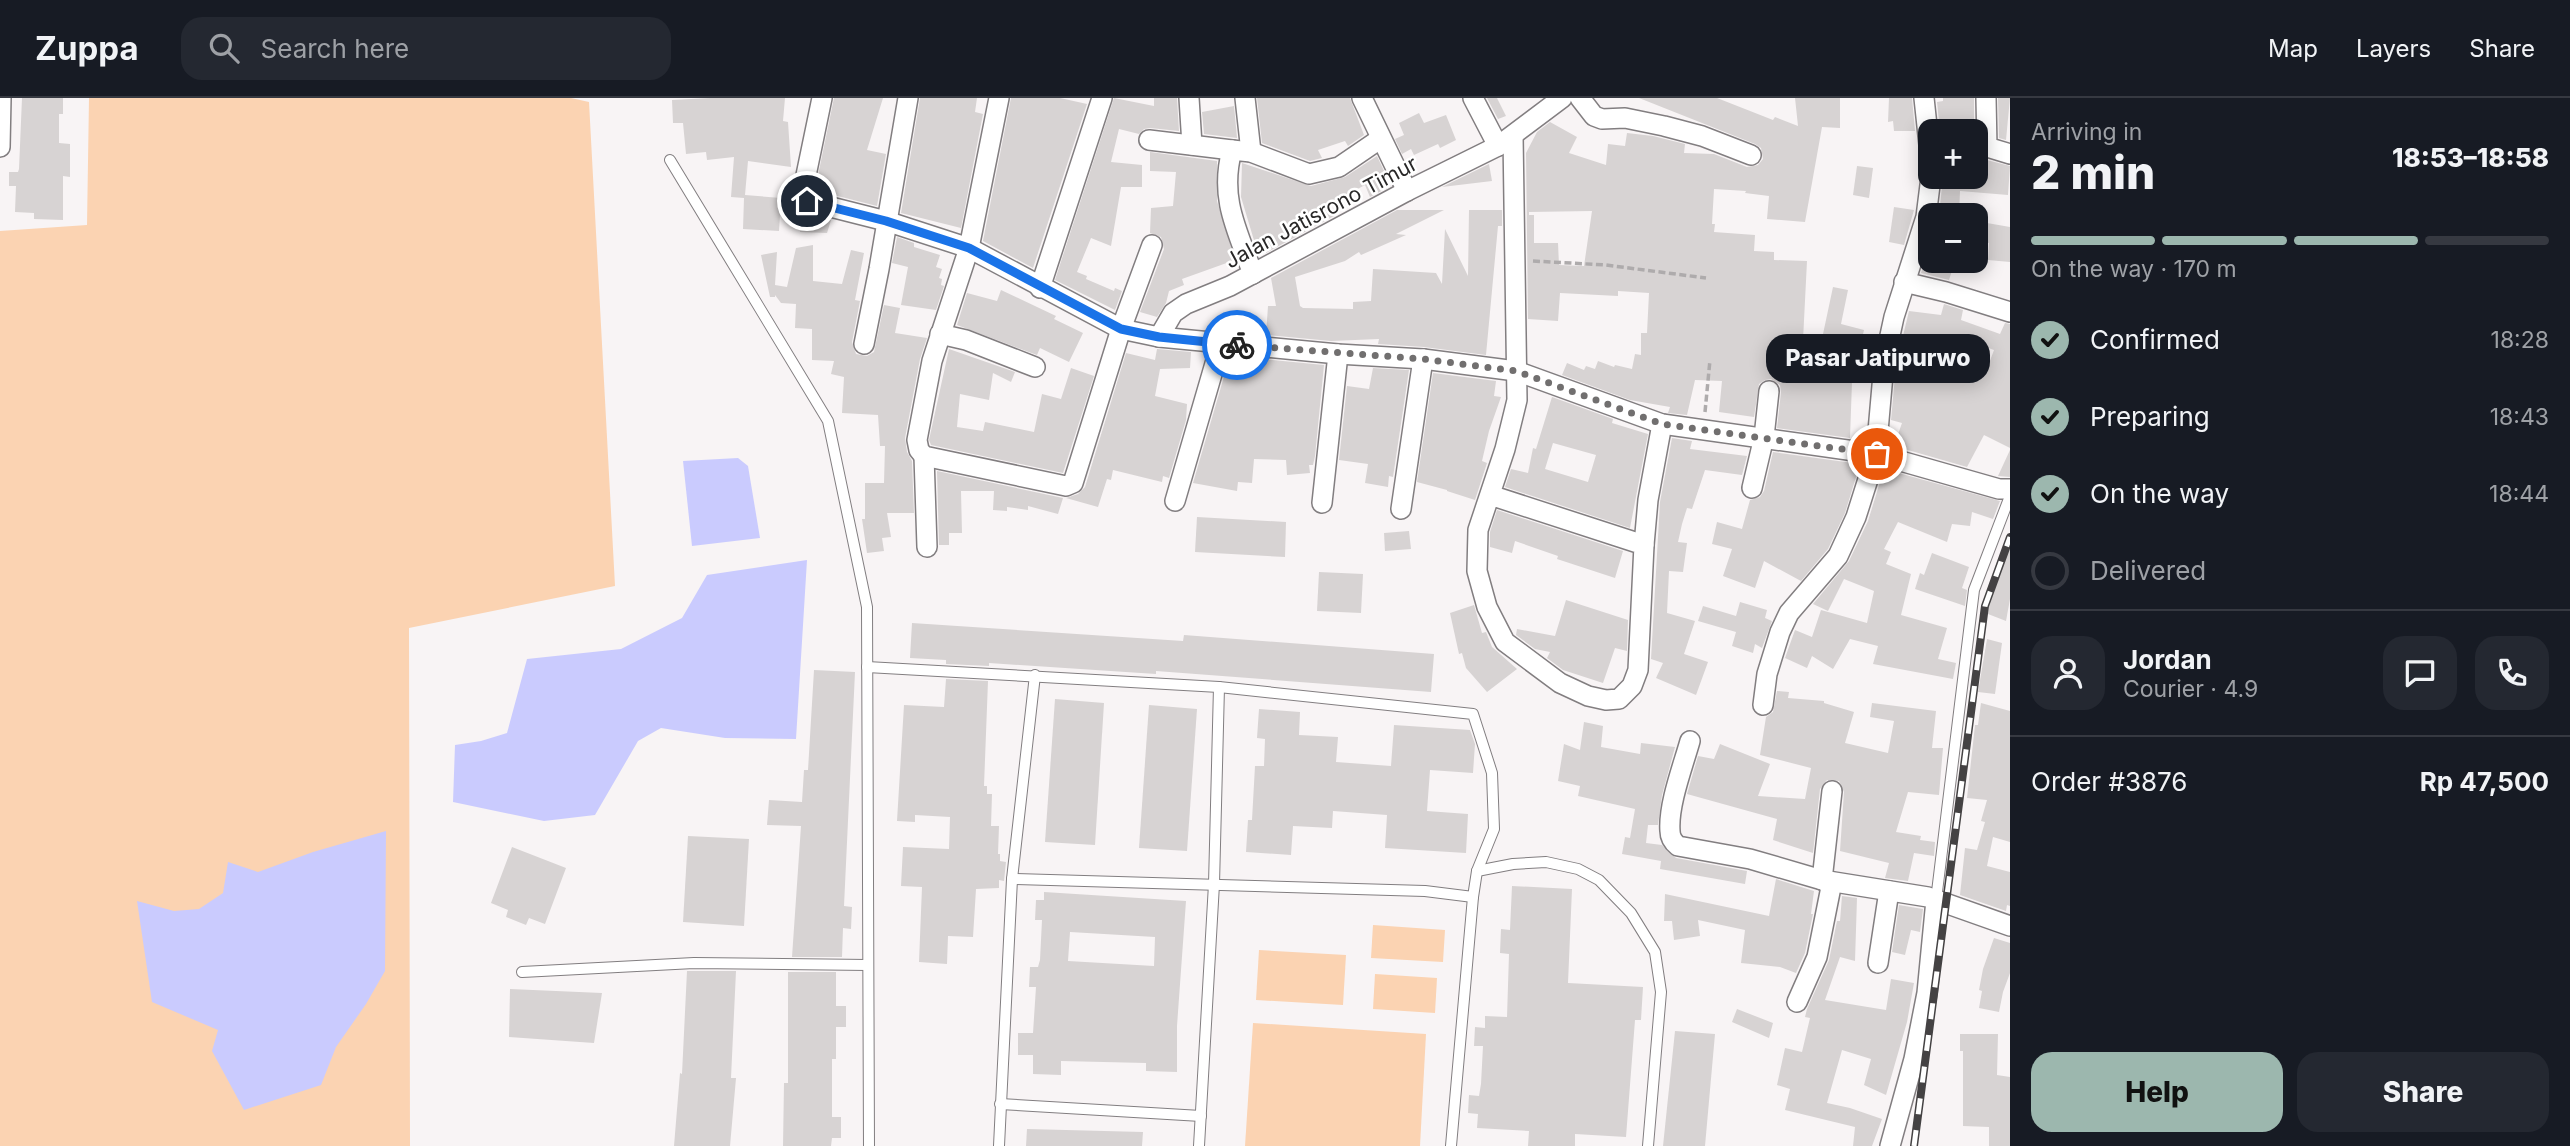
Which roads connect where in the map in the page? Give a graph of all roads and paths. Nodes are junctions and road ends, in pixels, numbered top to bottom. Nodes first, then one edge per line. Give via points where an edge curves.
1 (1, 98) edge
2 (822, 98) edge
3 (908, 98) edge
4 (999, 98) edge
5 (1102, 98) edge
6 (1189, 98) edge
7 (1245, 98) edge
8 (1362, 98) edge
9 (1473, 98) edge
10 (1562, 98) edge
11 (1580, 98) edge
12 (1924, 98) edge
13 (1986, 98) edge
14 (1926, 119) edge
15 (1380, 139) junction
16 (1149, 140) dead end
17 (1505, 141) junction
18 (1192, 145) junction
19 (0, 147) edge
20 (1241, 151) junction
21 (2010, 154) edge
22 (1751, 155) dead end
23 (670, 160) dead end
24 (1930, 189) edge
25 (1407, 191) junction
26 (886, 221) junction
27 (1152, 245) dead end
28 (969, 248) junction
29 (1513, 260) junction
30 (1254, 274) junction
31 (1706, 278) dead end
32 (1904, 282) junction
33 (1040, 288) junction
34 (2010, 312) edge
35 (1121, 329) junction
36 (940, 334) junction
37 (1159, 337) junction
38 (1221, 343) junction
39 (864, 344) dead end
40 (1338, 354) junction
41 (1423, 359) junction
42 (1710, 360) dead end
43 (1035, 367) dead end
44 (1516, 371) junction
45 (1769, 391) dead end
46 (1662, 424) junction
47 (1704, 428) junction
48 (1764, 437) junction
49 (922, 453) junction
50 (1877, 454) junction
51 (1752, 488) dead end
52 (2000, 488) edge
53 (1490, 495) junction
54 (2010, 496) edge
55 (1175, 501) dead end
56 (1322, 503) dead end
57 (1401, 509) dead end
58 (1644, 545) junction
59 (927, 547) dead end
60 (867, 667) junction
61 (1035, 675) junction
62 (1219, 687) junction
63 (1763, 705) dead end
64 (1690, 741) dead end
65 (1832, 791) dead end
66 (1477, 871) junction
67 (1012, 879) junction
68 (1827, 881) junction
69 (1214, 884) junction
70 (1889, 891) junction
71 (1473, 897) junction
72 (1932, 898) junction
73 (2010, 926) edge
74 (1878, 963) dead end
75 (869, 965) junction
76 (522, 972) dead end
77 (1797, 1002) dead end
78 (1000, 1104) junction
79 (1201, 1116) junction
80 (869, 1146) edge
81 (999, 1146) edge
82 (1199, 1146) edge
83 (1451, 1146) edge
84 (1648, 1146) edge
85 (1890, 1146) edge

1 - 19 street
2 - 26 street via 804,185 807,201
3 - 26 street
4 - 28 street
5 - 33 street
6 - 18 street
7 - 20 street
8 - 15 street
9 - 17 street
10 - 17 street, Jalan Jatisrono Timur
11 - 22 street via 1602,119 1625,118 1664,126
12 - 14 street
13 - 21 street via 1987,147
15 - 20 street via 1339,167 1309,174
15 - 25 street
16 - 18 street
17 - 25 street, Jalan Jatisrono Timur
17 - 29 street
18 - 20 street
20 - 30 street via 1226,174 1228,207
23 - 60 lane via 828,421 867,607
24 - 32 street via 1926,217
25 - 30 street, Jalan Jatisrono Timur
26 - 28 street
26 - 39 street
27 - 35 street
28 - 33 street
28 - 36 street
29 - 31 path via 1606,265
29 - 44 street
30 - 37 street, Jalan Jatisrono Timur via 1186,304 1173,313
32 - 34 street
32 - 50 street via 1884,363
33 - 35 street
35 - 37 street
35 - 49 street via 1073,483 1066,486
36 - 43 street
36 - 49 street via 917,440
37 - 38 street
38 - 40 street
38 - 55 street
40 - 41 street
40 - 56 street
41 - 44 street
41 - 57 street
42 - 47 path
44 - 46 street
44 - 53 street via 1517,400
45 - 48 street
46 - 47 street
46 - 58 street
47 - 48 street
48 - 50 street
48 - 51 street
49 - 59 street
50 - 52 street
50 - 63 street via 1838,556 1789,613 1780,632
53 - 58 street
53 - 58 street via 1478,530 1476,571 1487,607 1505,642 1560,683 1588,696 1619,699 1632,686 1638,670
54 - 72 lane via 1974,590
60 - 61 lane
60 - 75 lane
61 - 62 lane
61 - 67 lane
62 - 66 lane via 1473,714 1492,773 1494,829
62 - 69 lane
64 - 68 street via 1676,789 1670,831 1673,842
65 - 68 street
66 - 71 lane
66 - 84 lane via 1546,862 1578,869 1599,880 1631,913 1655,951 1661,992
67 - 69 lane
67 - 78 lane
68 - 70 street
68 - 77 street via 1816,957
69 - 71 lane via 1425,891
69 - 79 lane
70 - 72 street
70 - 74 street
71 - 83 lane
72 - 73 street
72 - 85 street via 1925,1007
75 - 76 lane via 694,963
75 - 80 lane
78 - 79 lane
78 - 81 lane
79 - 82 lane

